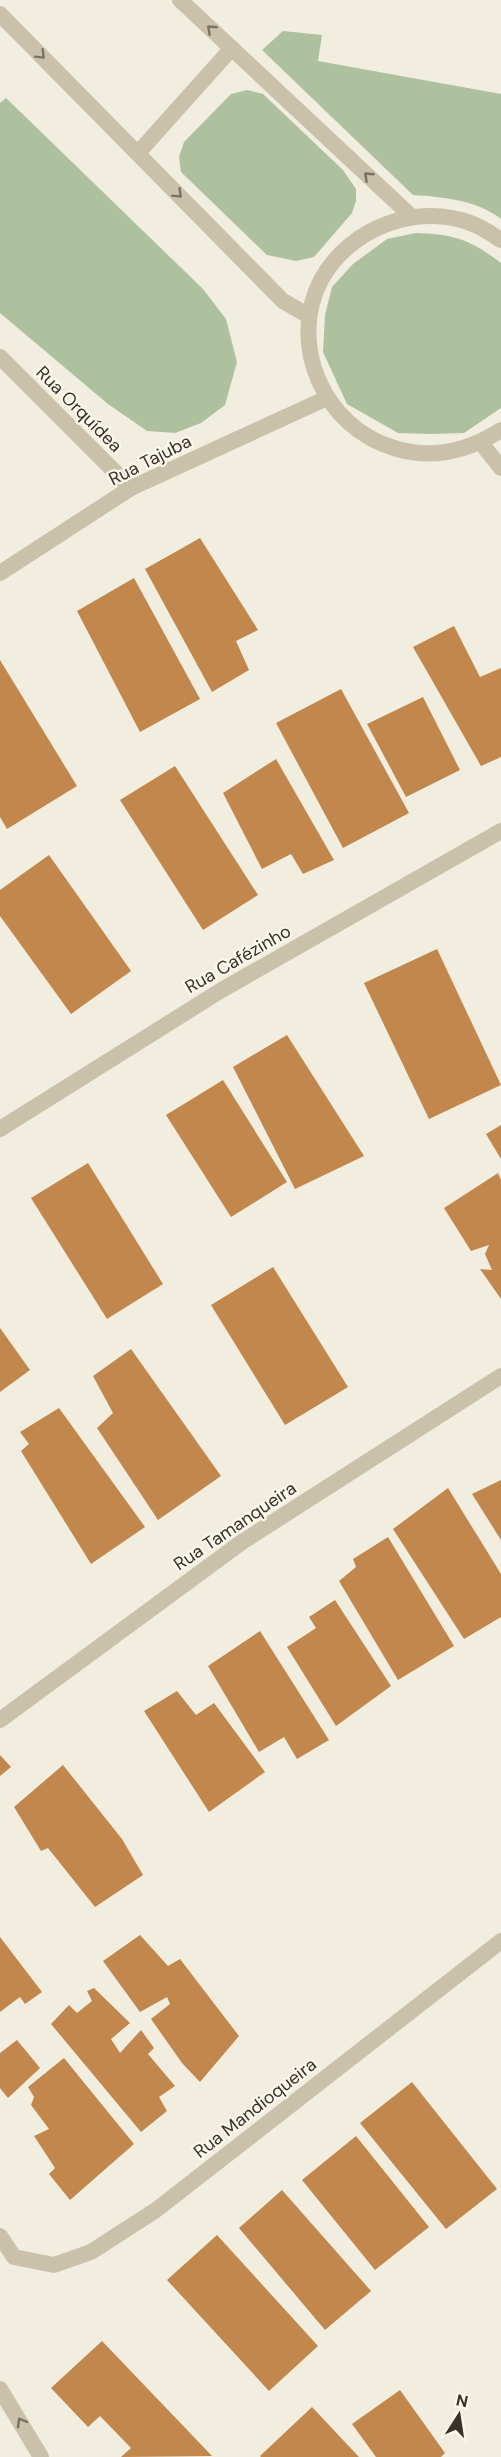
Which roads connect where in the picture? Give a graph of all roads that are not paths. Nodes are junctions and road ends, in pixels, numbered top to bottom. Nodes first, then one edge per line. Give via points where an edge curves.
1 (180, 0) edge
2 (0, 14) edge
3 (232, 48) junction
4 (138, 153) junction
5 (411, 216) junction
6 (501, 240) edge
7 (309, 316) junction
8 (0, 357) edge
9 (327, 398) junction
10 (501, 430) edge
11 (481, 443) junction
12 (501, 468) edge
13 (131, 488) junction
14 (0, 573) edge
15 (501, 831) edge
16 (0, 1129) edge
17 (501, 1376) edge
18 (0, 1720) edge
19 (501, 1941) edge
20 (0, 2236) edge
21 (0, 2388) edge
22 (41, 2457) edge

3 -> 1 street
2 -> 4 street
3 - 4 street
5 -> 3 street
4 -> 7 street via 284,300
5 - 6 street via 443,216 474,224
5 - 7 street via 374,228 344,250 321,280
7 - 9 street via 314,373
8 - 13 street, Rua Orquídea
9 - 11 street via 349,425 379,444 412,454 447,453
9 - 13 street, Rua Tajuba
10 - 11 street
11 - 12 street
13 - 14 street, Rua Tajuba
15 - 16 street, Rua Cafézinho via 220,991
17 - 18 street, Rua Tamanqueira via 242,1542
19 - 20 street, Rua Mandioqueira via 156,2210 91,2252 54,2265 14,2257
22 -> 21 street

